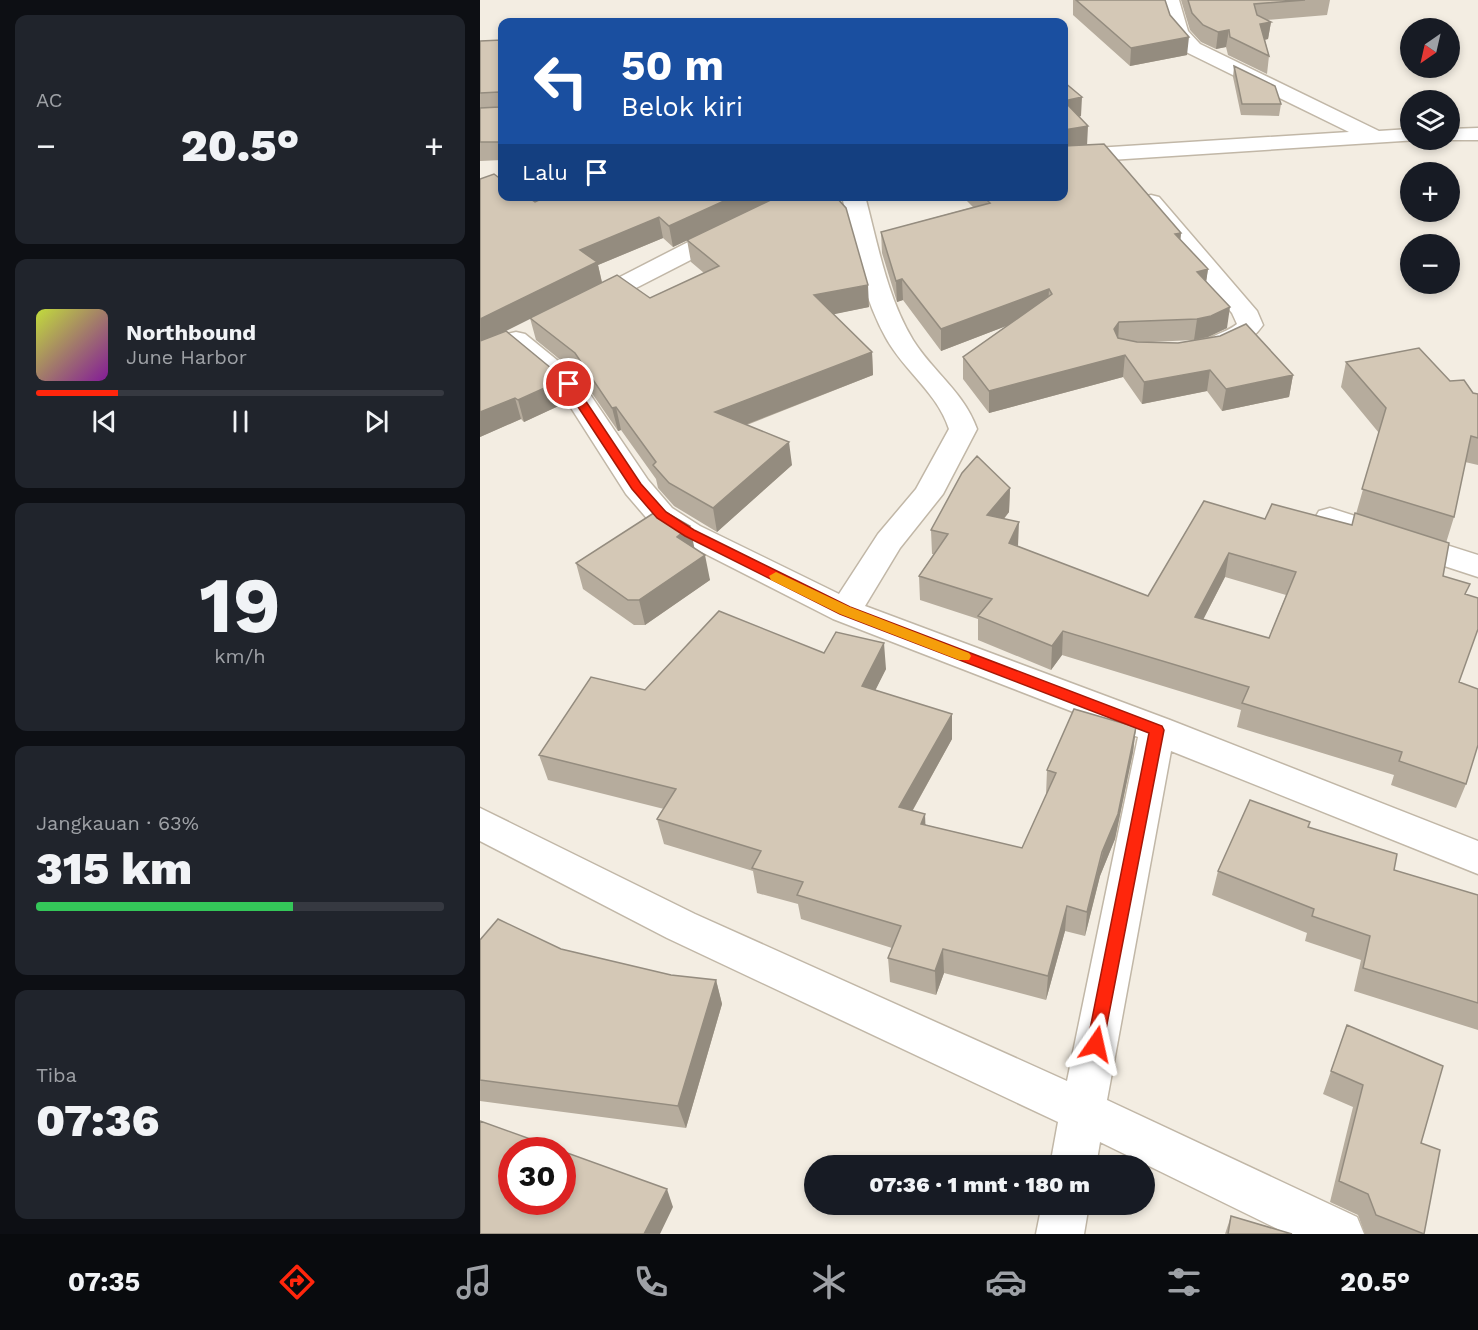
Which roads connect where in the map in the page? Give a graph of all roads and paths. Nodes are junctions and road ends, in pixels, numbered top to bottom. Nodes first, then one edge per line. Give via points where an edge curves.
1 (1170, 0) edge
2 (1478, 134) edge
3 (1460, 135) edge
4 (1400, 136) edge
5 (1374, 137) junction
6 (1110, 152) junction
7 (1068, 157) edge
8 (797, 201) edge
9 (854, 201) edge
10 (568, 313) edge
11 (516, 340) edge
12 (1190, 352) edge
13 (1330, 518) edge
14 (1478, 566) edge
15 (845, 611) junction
16 (1157, 730) junction
17 (480, 823) edge
18 (1478, 858) edge
19 (1083, 1111) junction
20 (1075, 1155) edge
21 (1064, 1215) edge
22 (1060, 1234) edge
23 (1340, 1234) edge

1 - 5 street via 1179,32 1193,48
2 - 3 street
4 - 5 street
5 - 6 street
6 - 7 street
6 - 12 street via 1244,310 1250,325 1243,333 1225,344
8 - 10 street via 702,244
9 - 15 street via 886,313 902,343 959,410 963,429 928,494 889,541
11 - 15 street via 569,384 637,487 661,515 689,533
13 - 14 street
15 - 16 street
16 - 18 street
16 - 19 street
17 - 19 street via 681,926
19 - 20 street
19 - 23 street
21 - 22 street

